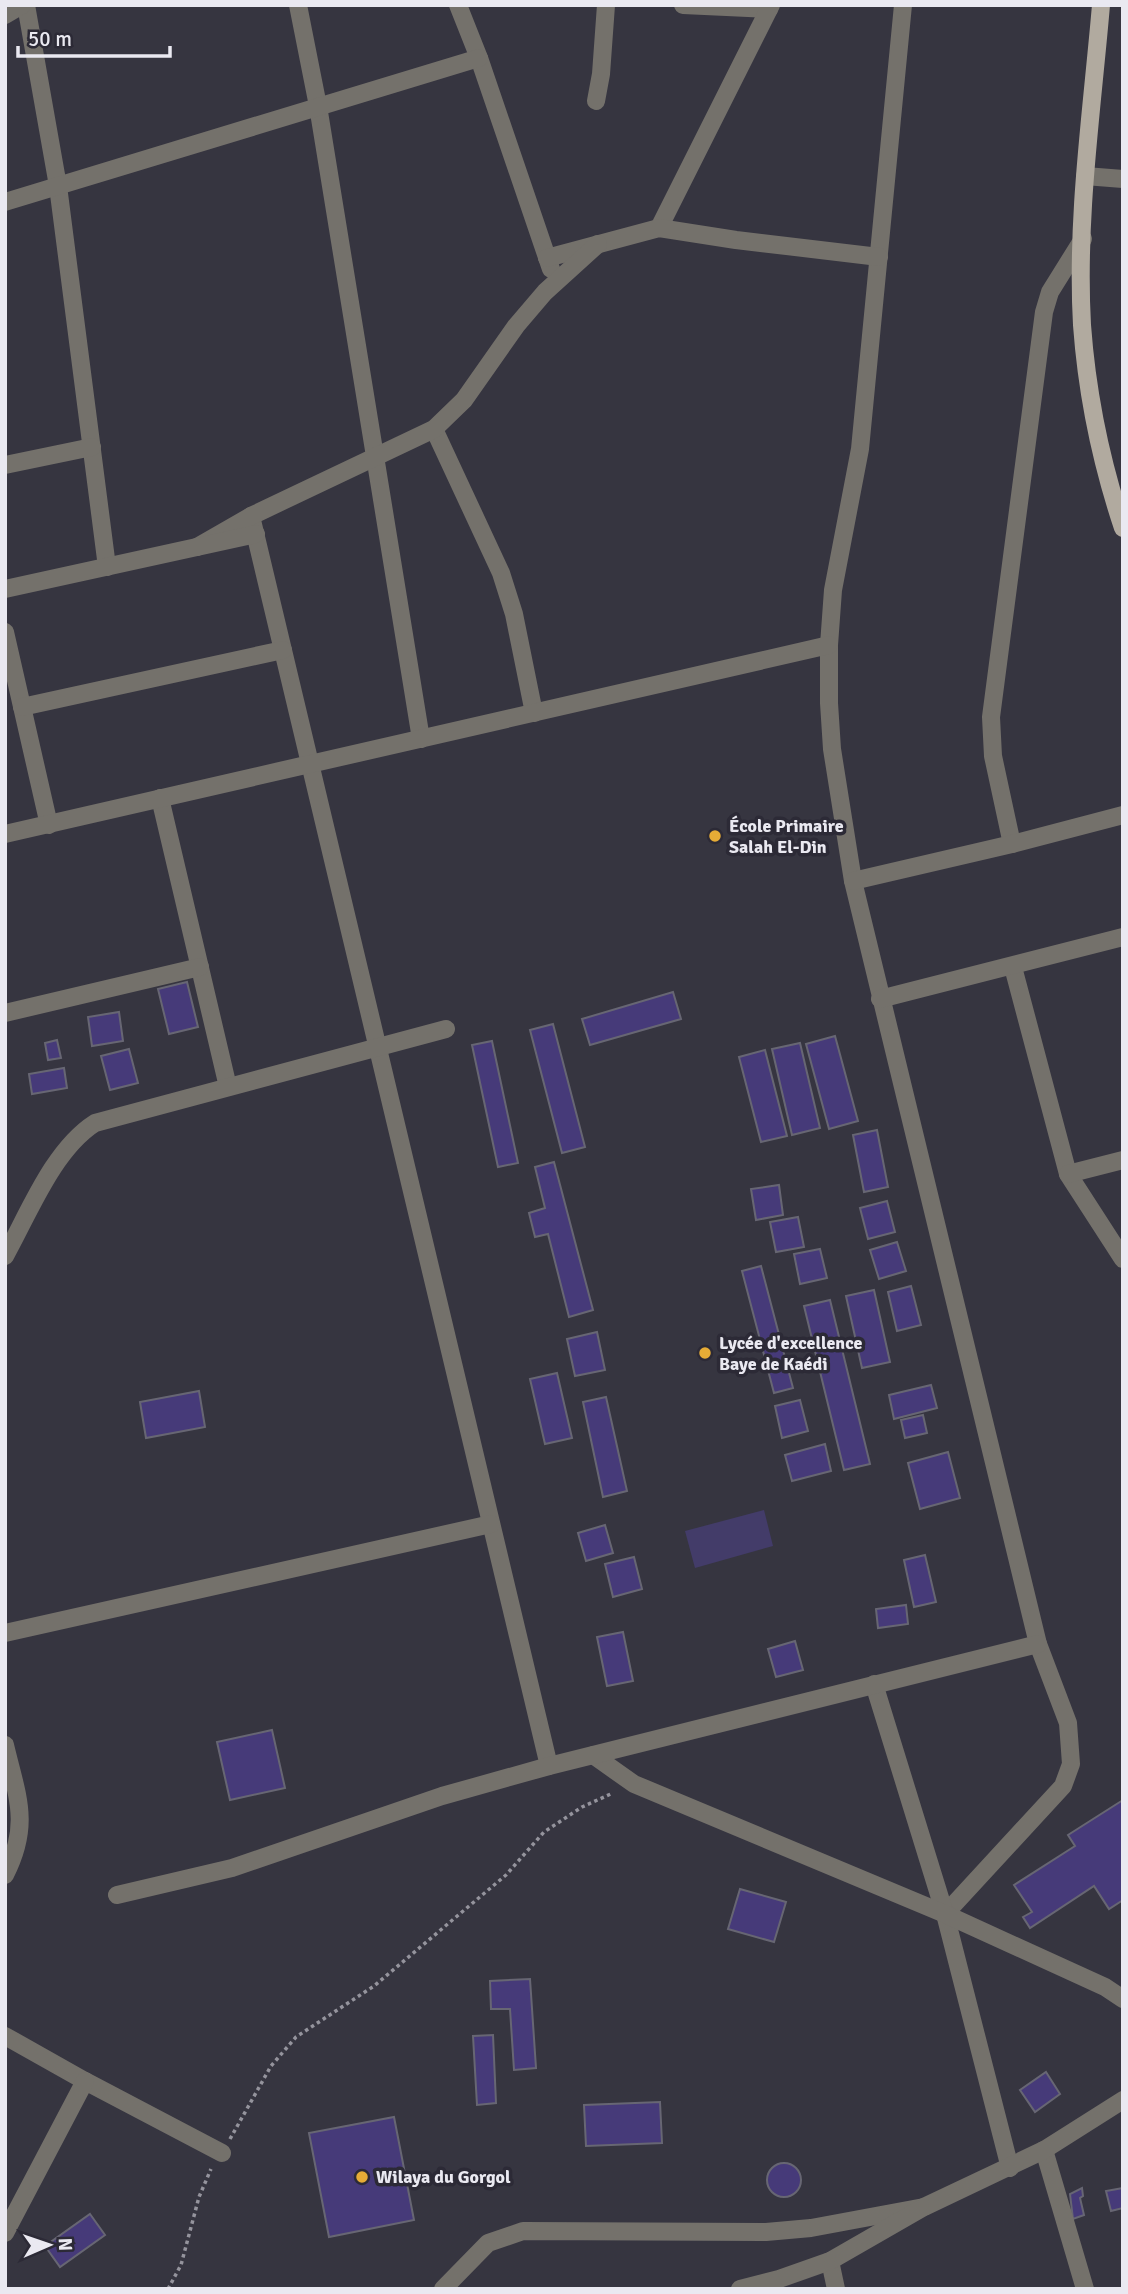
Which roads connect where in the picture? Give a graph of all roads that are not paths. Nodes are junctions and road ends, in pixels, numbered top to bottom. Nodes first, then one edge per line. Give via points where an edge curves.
1 (24, 5) edge
2 (298, 5) edge
3 (458, 5) edge
4 (606, 5) edge
5 (683, 5) edge
6 (903, 5) edge
7 (1101, 5) edge
8 (770, 7) edge
9 (5, 15) edge
10 (479, 58) junction
11 (596, 101) dead end
12 (318, 106) junction
13 (1085, 176) junction
14 (1123, 179) edge
15 (58, 186) junction
16 (5, 202) edge
17 (659, 228) junction
18 (1083, 239) junction
19 (598, 244) junction
20 (879, 257) junction
21 (547, 258) junction
22 (556, 282) junction
23 (434, 429) junction
24 (92, 447) junction
25 (374, 457) junction
26 (5, 465) edge
27 (253, 525) junction
28 (1123, 528) edge
29 (107, 567) junction
30 (5, 589) edge
31 (5, 632) edge
32 (829, 645) junction
33 (283, 650) junction
34 (22, 707) junction
35 (534, 713) junction
36 (421, 739) junction
37 (310, 764) junction
38 (160, 798) junction
39 (1123, 815) edge
40 (48, 824) junction
41 (5, 834) edge
42 (1012, 844) junction
43 (853, 881) junction
44 (1123, 937) edge
45 (200, 967) junction
46 (1013, 967) junction
47 (880, 999) junction
48 (5, 1013) edge
49 (446, 1029) dead end
50 (377, 1047) junction
51 (228, 1087) junction
52 (1123, 1160) edge
53 (1068, 1174) junction
54 (5, 1256) edge
55 (1123, 1259) edge
56 (491, 1524) junction
57 (5, 1633) edge
58 (1038, 1644) junction
59 (874, 1684) junction
60 (5, 1745) edge
61 (593, 1755) junction
62 (549, 1766) junction
63 (5, 1875) edge
64 (117, 1895) dead end
65 (945, 1914) junction
66 (1123, 1998) edge
67 (5, 2036) edge
68 (85, 2081) junction
69 (1123, 2100) edge
70 (1044, 2150) junction
71 (222, 2153) road end
72 (1010, 2168) junction
73 (924, 2207) junction
74 (5, 2233) edge
75 (830, 2261) junction
76 (443, 2289) edge
77 (740, 2289) edge
78 (835, 2289) edge
79 (1085, 2289) edge

1 - 9 street
1 - 15 street
2 - 12 street
3 - 10 street
4 - 11 street
5 - 8 street
6 - 20 street
7 - 13 main road
8 - 17 street
10 - 12 street
10 - 21 street
12 - 15 street
12 - 25 street
13 - 14 street
13 - 18 main road
15 - 16 street
15 - 24 street
17 - 19 street
17 - 20 street
18 - 28 main road via 1085,360 1099,448
18 - 42 street via 1050,292 1044,312 991,717 993,756
19 - 21 street
19 - 22 street
20 - 32 street via 860,449 833,590
21 - 22 street
22 - 23 street via 516,326 464,400
23 - 25 street
23 - 35 street via 501,573
24 - 26 street
24 - 29 street
25 - 27 street
25 - 36 street
27 - 29 street via 197,547
27 - 33 street
29 - 30 street
31 - 34 street
32 - 35 street
32 - 43 street via 832,749
33 - 34 street
33 - 37 street
34 - 40 street
35 - 36 street
36 - 37 street
37 - 38 street
37 - 50 street
38 - 40 street
38 - 45 street
39 - 42 street
40 - 41 street
42 - 43 street
43 - 47 street
44 - 46 street
45 - 48 street
45 - 51 street
46 - 47 street
46 - 53 street
47 - 58 street
49 - 50 street
50 - 51 street
50 - 56 street
51 - 54 street via 94,1123 78,1134 63,1151
52 - 53 street
53 - 55 street
56 - 57 street
56 - 62 street
58 - 59 street
58 - 65 street via 1068,1723 1071,1764 1063,1786
59 - 61 street
59 - 65 street
60 - 63 street via 21,1828
61 - 62 street
61 - 65 street via 634,1784
62 - 64 street via 442,1796 232,1868
65 - 66 street
65 - 72 street
67 - 68 street
68 - 71 street
68 - 74 street
69 - 70 street
70 - 72 street
70 - 79 street
72 - 73 street
73 - 75 street
73 - 76 street via 766,2232 523,2231 488,2243
75 - 77 street
75 - 78 street

